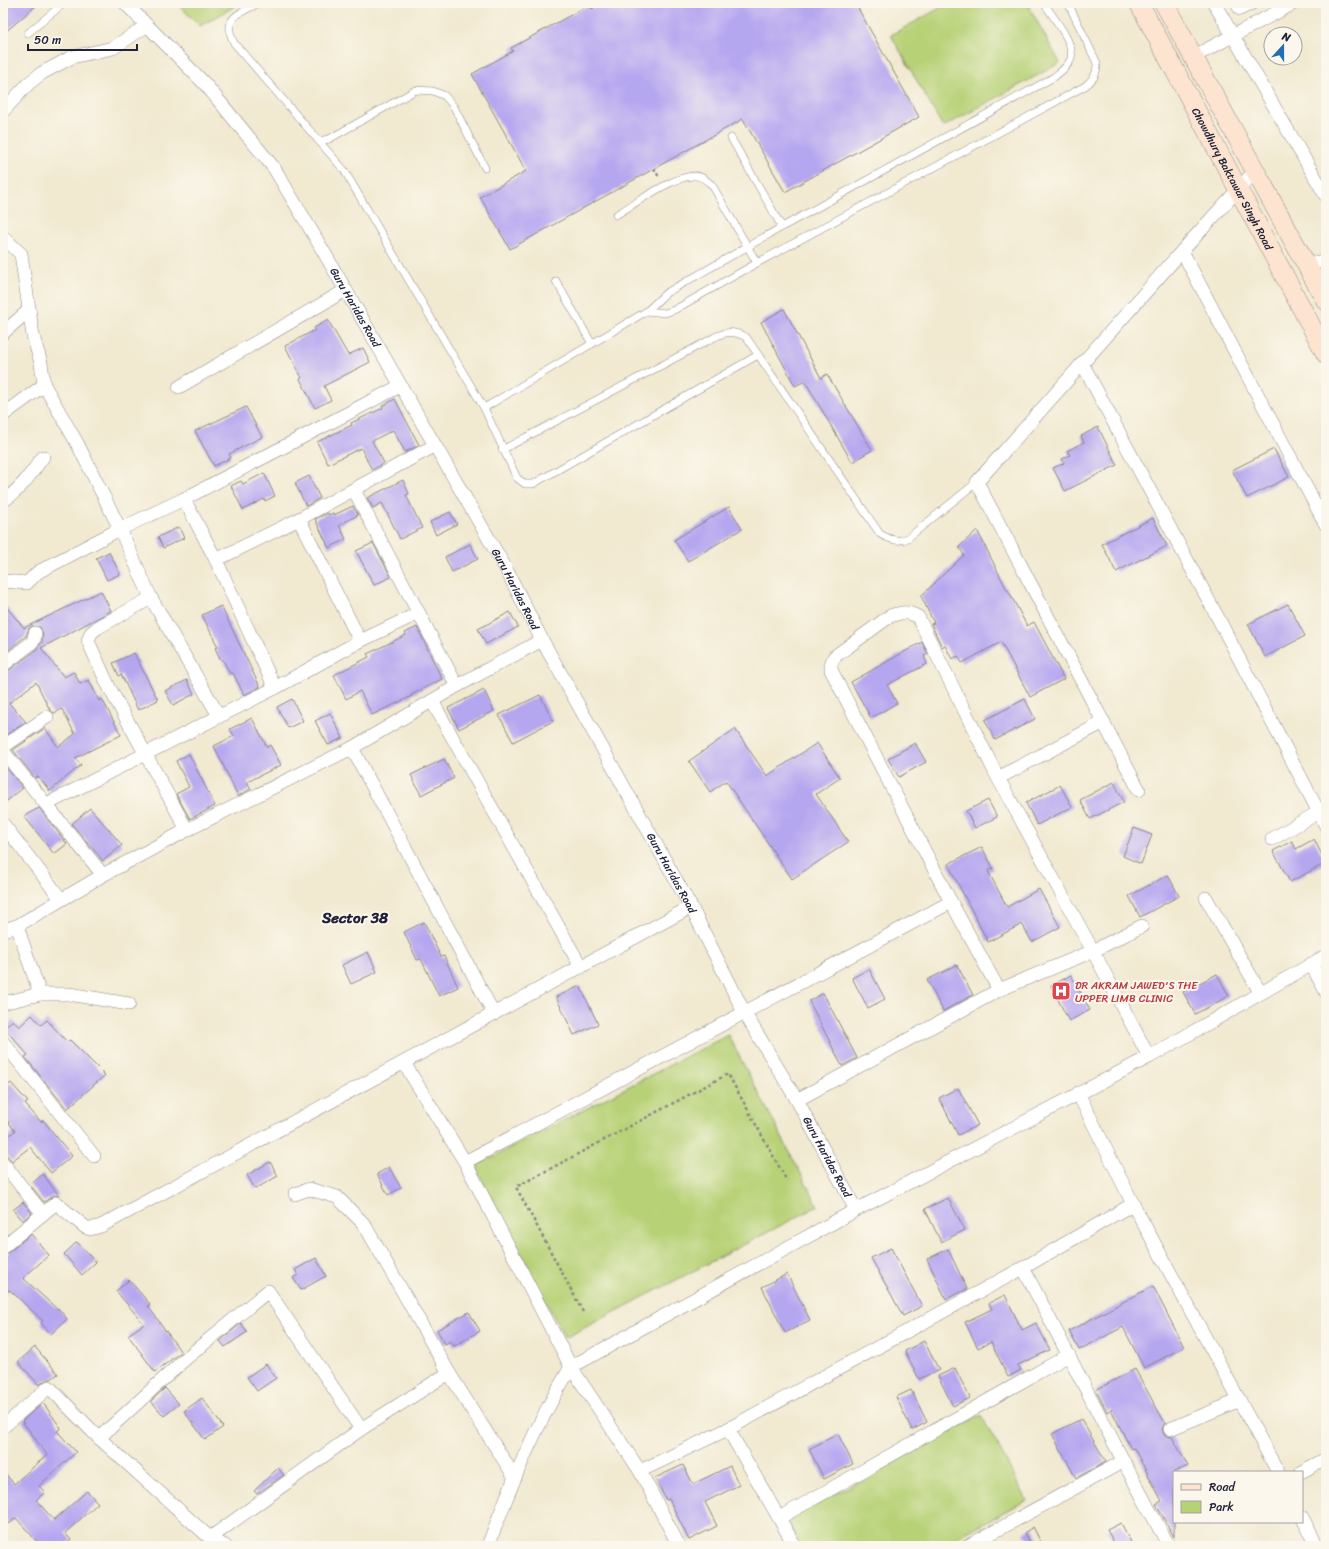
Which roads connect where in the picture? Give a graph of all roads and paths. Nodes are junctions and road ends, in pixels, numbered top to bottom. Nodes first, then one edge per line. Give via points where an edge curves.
1 (64, 3) edge
2 (126, 3) edge
3 (260, 3) edge
4 (1044, 3) edge
5 (1068, 3) edge
6 (1139, 3) edge
7 (1164, 3) edge
8 (1214, 3) edge
9 (1237, 3) edge
10 (1252, 3) edge
11 (1294, 3) edge
12 (146, 26) junction
13 (28, 33) dead end
14 (1232, 36) junction
15 (1193, 57) junction
16 (3, 111) edge
17 (731, 138) dead end
18 (319, 141) junction
19 (485, 168) dead end
20 (1255, 172) junction
21 (1238, 190) junction
22 (1326, 196) edge
23 (616, 215) dead end
24 (782, 227) junction
25 (3, 237) edge
26 (747, 247) junction
27 (1182, 252) junction
28 (1326, 261) edge
29 (757, 263) junction
30 (1306, 264) junction
31 (556, 281) dead end
32 (346, 290) junction
33 (1326, 301) edge
34 (29, 310) junction
35 (647, 311) junction
36 (3, 333) edge
37 (592, 344) junction
38 (1326, 354) edge
39 (758, 355) junction
40 (1082, 363) junction
41 (44, 384) junction
42 (400, 386) junction
43 (179, 387) dead end
44 (484, 408) junction
45 (3, 415) edge
46 (434, 446) junction
47 (502, 450) junction
48 (43, 457) dead end
49 (977, 482) junction
50 (354, 490) junction
51 (184, 499) junction
52 (3, 501) edge
53 (299, 519) junction
54 (1326, 526) edge
55 (120, 528) junction
56 (216, 560) junction
57 (3, 581) edge
58 (151, 598) junction
59 (419, 613) junction
60 (35, 633) dead end
61 (542, 640) junction
62 (360, 641) junction
63 (3, 665) edge
64 (457, 686) junction
65 (275, 688) junction
66 (432, 701) junction
67 (219, 716) junction
68 (47, 717) dead end
69 (1104, 722) junction
70 (3, 747) edge
71 (352, 748) junction
72 (3, 752) edge
73 (146, 754) junction
74 (998, 778) junction
75 (1140, 790) dead end
76 (47, 804) junction
77 (1322, 810) edge
78 (3, 824) edge
79 (1326, 826) edge
80 (187, 830) junction
81 (1272, 839) dead end
82 (103, 875) junction
83 (1206, 898) dead end
84 (61, 899) junction
85 (951, 902) junction
86 (691, 906) junction
87 (17, 926) junction
88 (1142, 926) dead end
89 (3, 930) edge
90 (1093, 951) junction
91 (1326, 956) edge
92 (1310, 964) junction
93 (581, 967) junction
94 (999, 990) junction
95 (1260, 992) junction
96 (1326, 992) edge
97 (40, 994) junction
98 (3, 1003) edge
99 (129, 1004) dead end
100 (744, 1012) junction
101 (494, 1014) junction
102 (3, 1042) edge
103 (1149, 1057) junction
104 (404, 1062) junction
105 (1078, 1093) junction
106 (797, 1100) junction
107 (94, 1156) dead end
108 (465, 1162) junction
109 (3, 1163) edge
110 (787, 1181) dead end
111 (295, 1194) dead end
112 (1133, 1204) junction
113 (856, 1210) junction
114 (43, 1214) junction
115 (3, 1247) edge
116 (1023, 1268) junction
117 (583, 1312) dead end
118 (1069, 1355) junction
119 (571, 1367) junction
120 (449, 1373) junction
121 (1240, 1400) junction
122 (3, 1427) edge
123 (361, 1429) junction
124 (728, 1429) junction
125 (1170, 1429) dead end
126 (99, 1438) junction
127 (1326, 1459) edge
128 (1122, 1462) junction
129 (640, 1471) junction
130 (1277, 1471) edge
131 (1303, 1471) edge
132 (514, 1476) junction
133 (780, 1518) junction
134 (1303, 1519) edge
135 (210, 1538) junction
136 (225, 1546) edge
137 (488, 1546) edge
138 (679, 1546) edge
139 (795, 1546) edge
140 (968, 1546) edge
141 (1169, 1546) edge
142 (1317, 1546) edge

1 - 13 lane
2 - 12 street, Guru Haridas Road
3 - 18 lane via 236,16 230,23 229,33 259,74
4 - 24 lane via 1068,39 1072,50 1071,59 1054,77
5 - 29 lane via 1097,63 1094,79
6 - 21 main road, Chowdhury Baktawar Singh Road
7 - 15 main road
8 - 14 street
9 - 10 street via 1240,9
11 - 14 street
12 - 16 street via 114,48 72,57 42,73
12 - 32 street, Guru Haridas Road via 206,84 274,168
14 - 15 street
14 - 22 street
15 - 20 main road
17 - 24 lane
18 - 19 lane via 329,139 416,90 433,91 445,96 454,107
18 - 44 lane via 344,170
20 - 21 street
20 - 30 main road
21 - 27 street
21 - 38 main road, Chowdhury Baktawar Singh Road
23 - 26 lane via 678,179 694,176 704,178 712,185
24 - 26 lane
25 - 34 street via 21,254
26 - 29 lane
26 - 35 lane via 666,293
27 - 40 street
27 - 54 street
28 - 30 street
29 - 35 lane via 674,310 665,313
30 - 33 main road
31 - 37 lane
32 - 42 street, Guru Haridas Road
32 - 43 street
34 - 36 street
34 - 41 street
35 - 37 lane
37 - 44 lane
39 - 47 lane via 746,337 736,332 726,332
39 - 47 lane via 533,484 525,484 517,478
39 - 49 lane via 880,534 888,539 902,541 908,538
40 - 49 street
40 - 77 street
41 - 45 street
41 - 55 street
42 - 46 street, Guru Haridas Road
42 - 51 street
44 - 47 lane
46 - 50 street
46 - 61 street, Guru Haridas Road via 505,567
48 - 52 street via 27,480
49 - 69 street
50 - 53 street
50 - 59 street
51 - 55 street
51 - 56 street
53 - 56 street
53 - 62 street
55 - 57 street via 38,572 27,583
55 - 58 street
56 - 65 street
58 - 67 street
58 - 73 street via 97,628 91,633 88,641 109,687
59 - 62 street
59 - 64 street
60 - 63 street via 30,644
61 - 64 street
61 - 86 street, Guru Haridas Road
62 - 65 street
64 - 66 street
65 - 67 street
66 - 71 street
66 - 93 street
67 - 73 street
68 - 70 street
69 - 74 street
69 - 75 street
71 - 80 street
71 - 101 street
72 - 76 street
73 - 76 street
73 - 80 street
74 - 85 street via 918,617 909,612 890,616 834,657 831,670
74 - 90 street
76 - 82 street
77 - 79 street
77 - 81 street
78 - 84 street
80 - 82 street
82 - 84 street
83 - 95 street
84 - 87 street
85 - 94 street
85 - 100 street
86 - 93 street
86 - 100 street, Guru Haridas Road
87 - 89 street
87 - 97 street
88 - 90 street
90 - 94 street
90 - 103 street
91 - 92 street
92 - 95 street
92 - 96 street
93 - 101 street
94 - 106 street
95 - 103 street
97 - 98 street
97 - 99 street via 69,994
100 - 106 street, Guru Haridas Road
100 - 108 street
101 - 104 street
102 - 107 street
103 - 105 street
104 - 108 street
104 - 114 street via 101,1226 90,1229 85,1227 56,1203
105 - 112 street
105 - 113 street
106 - 113 street, Guru Haridas Road
108 - 119 street
109 - 114 street
110 - 117 path via 728,1074 516,1187
111 - 120 street via 309,1189 325,1193 338,1197 354,1212 364,1224
112 - 116 street
112 - 121 street
113 - 119 street
114 - 115 street
116 - 118 street
116 - 124 street
118 - 128 street
118 - 133 street
119 - 129 street
119 - 132 street via 547,1407
120 - 123 street
120 - 132 street
121 - 125 street
121 - 130 street
122 - 126 street via 49,1387
123 - 126 street via 268,1291 184,1360
123 - 135 street
124 - 129 street
124 - 133 street
126 - 135 street
127 - 131 street
128 - 140 street
128 - 141 street
129 - 138 street
132 - 137 street
133 - 139 street
134 - 142 street
135 - 136 street

